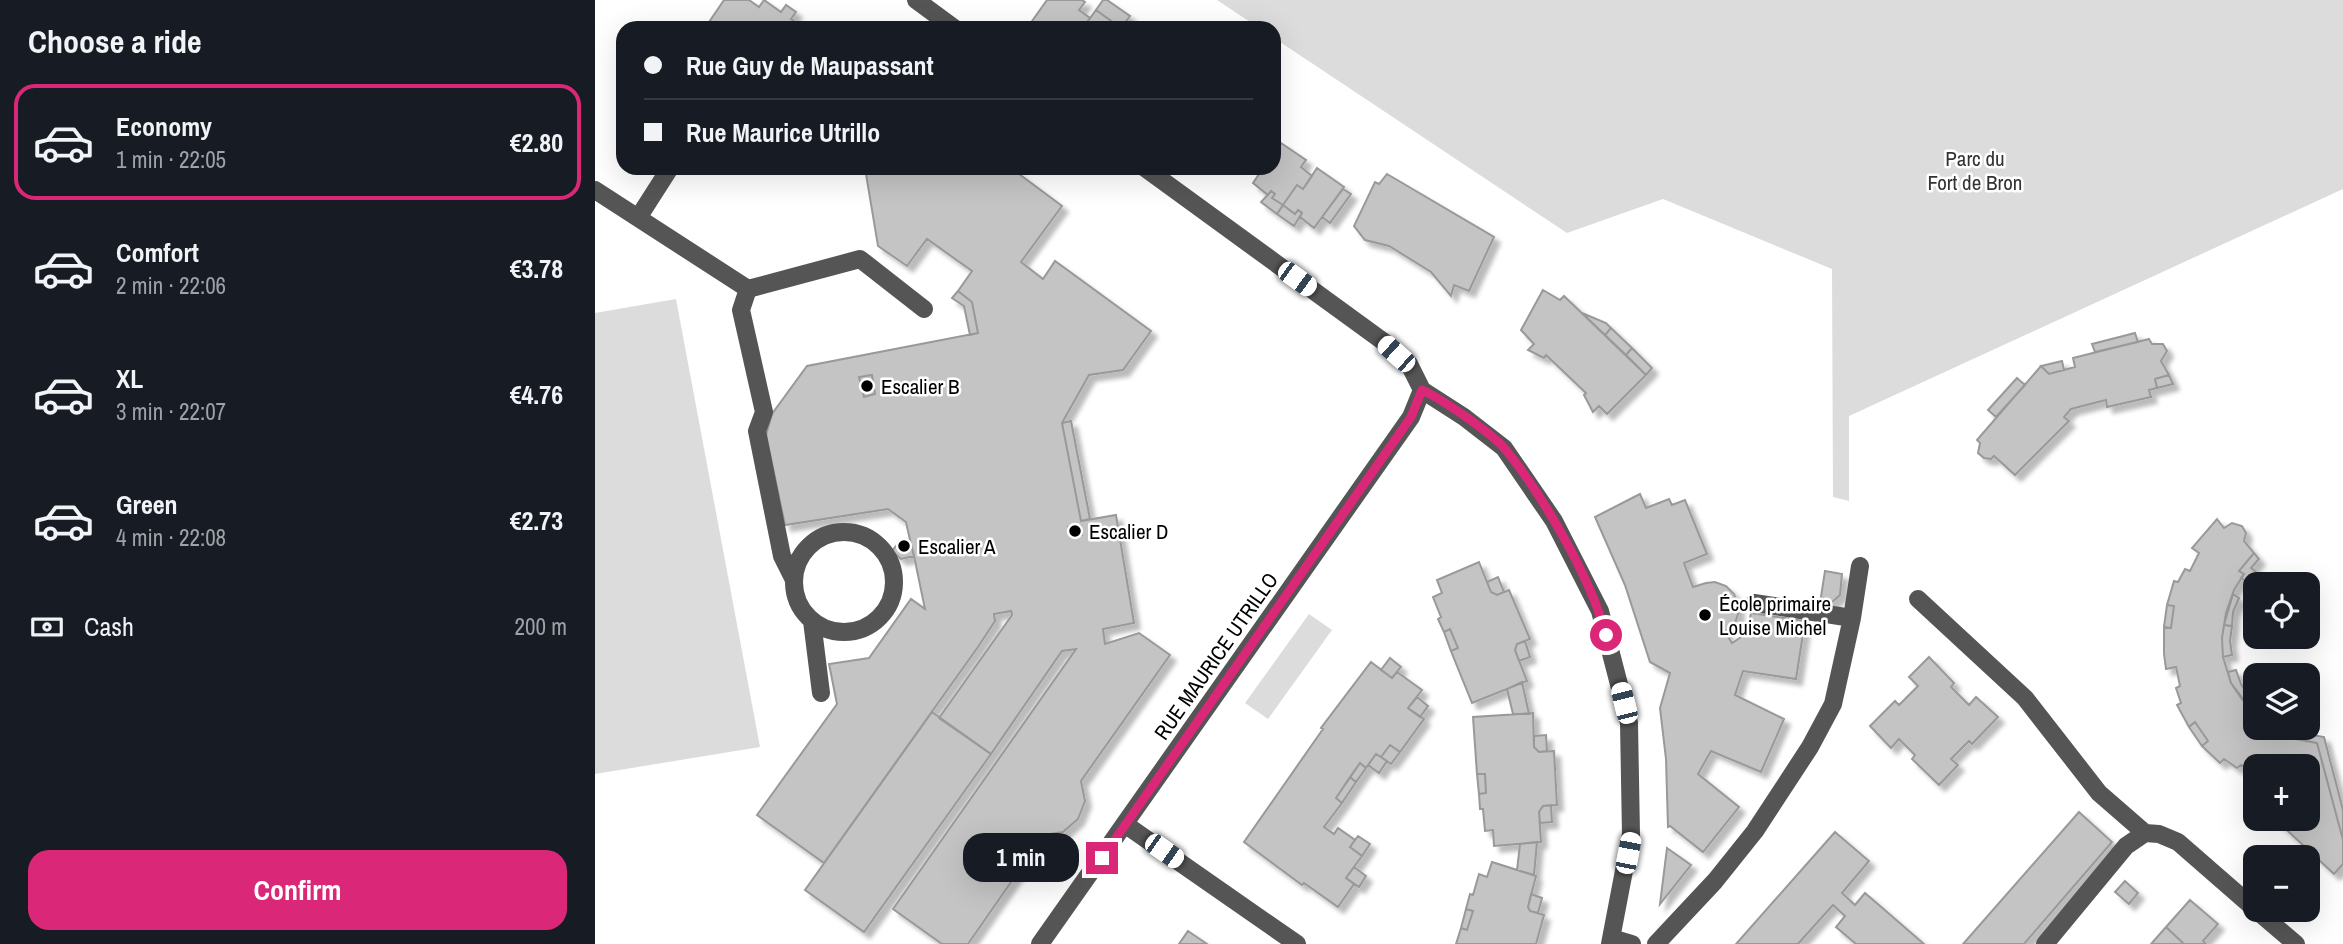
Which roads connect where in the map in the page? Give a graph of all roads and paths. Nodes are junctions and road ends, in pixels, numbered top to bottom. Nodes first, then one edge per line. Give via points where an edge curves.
1 (916, 0) edge
2 (944, 21) edge
3 (666, 175) edge
4 (1156, 175) edge
5 (595, 190) edge
6 (638, 218) junction
7 (748, 289) junction
8 (924, 309) dead end
9 (1422, 390) junction
10 (1860, 566) dead end
11 (793, 578) junction
12 (1918, 599) dead end
13 (1754, 603) dead end
14 (1852, 618) junction
15 (812, 621) junction
16 (821, 693) dead end
17 (1126, 825) junction
18 (2145, 833) junction
19 (2243, 899) edge
20 (2270, 922) edge
21 (1611, 941) edge
22 (1040, 944) edge
23 (1297, 944) edge
24 (1632, 944) edge
25 (1656, 944) edge
26 (2045, 944) edge
27 (2296, 944) edge

1 - 2 street
3 - 6 street
4 - 9 street via 1384,342 1409,365
5 - 6 street
6 - 7 street
7 - 8 street via 860,260
7 - 11 street via 741,310 764,412 757,431 782,556
9 - 17 street, RUE MAURICE UTRILLO via 1411,417
9 - 21 street via 1504,448 1554,522 1600,611 1629,723 1631,834
10 - 14 street
11 - 15 street via 798,602
11 - 15 street via 806,550 832,534 864,536 889,559 894,593 876,622 843,633
12 - 18 street via 2025,698 2099,793
13 - 14 street
14 - 25 street via 1833,704 1810,747 1755,831
15 - 16 street
17 - 22 street, RUE MAURICE UTRILLO
17 - 23 street
18 - 19 street via 2178,842
18 - 26 street via 2126,846
20 - 27 street
21 - 24 street

